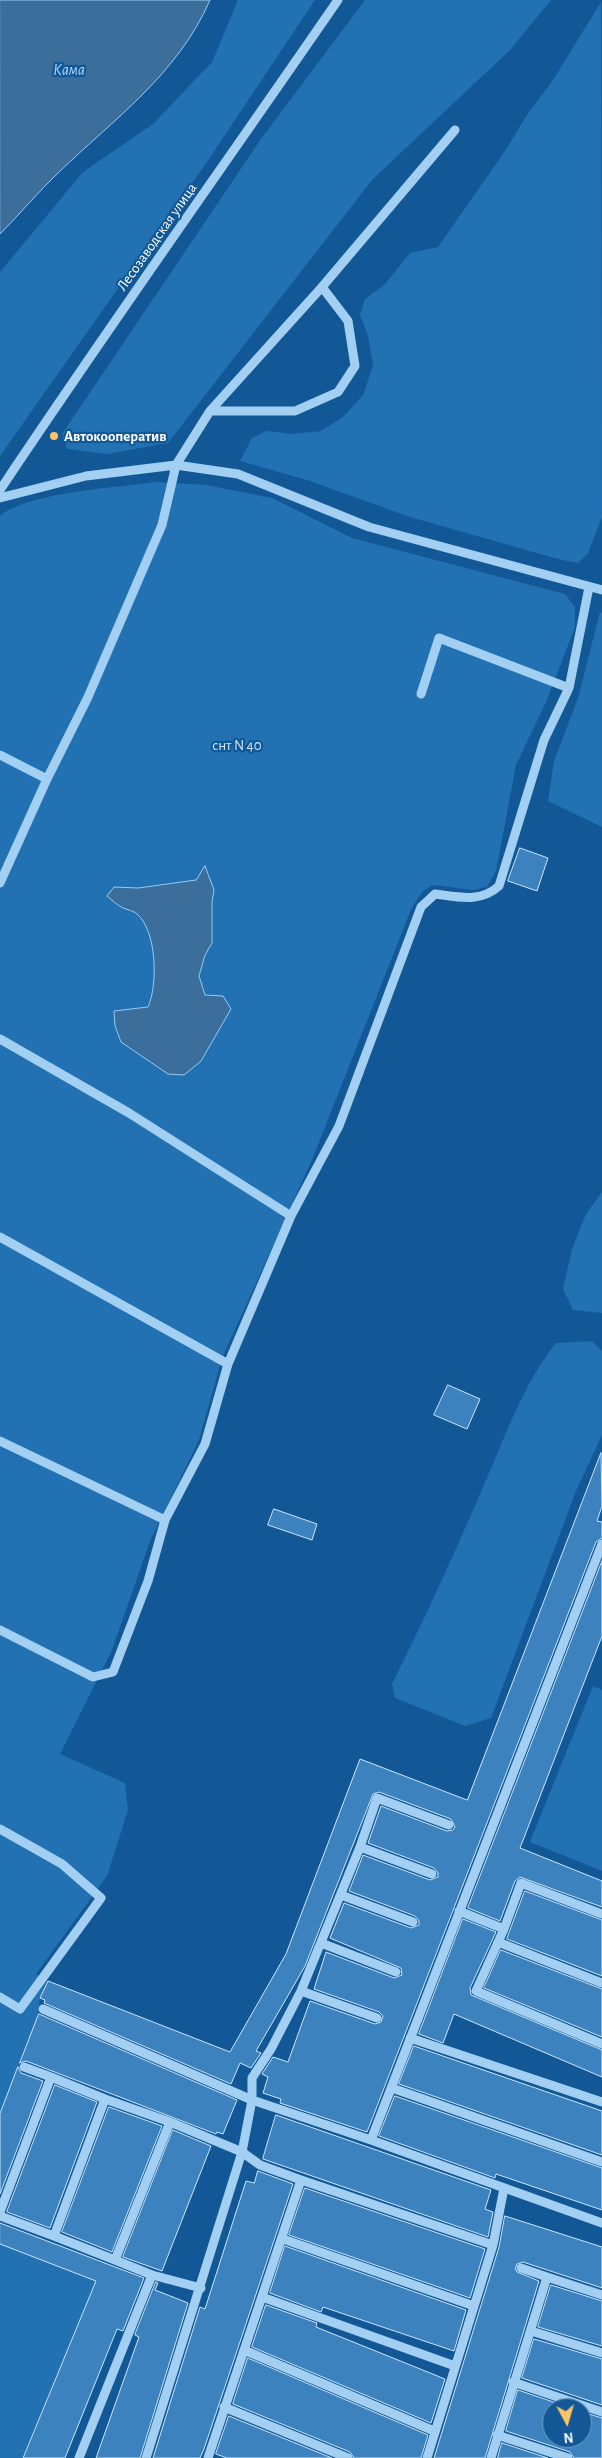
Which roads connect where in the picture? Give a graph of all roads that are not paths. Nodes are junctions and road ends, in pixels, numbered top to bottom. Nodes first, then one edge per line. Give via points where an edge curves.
1 (338, 0) edge
2 (455, 130) dead end
3 (322, 286) junction
4 (210, 411) junction
5 (176, 465) junction
6 (0, 490) edge
7 (0, 498) edge
8 (589, 587) junction
9 (602, 590) edge
10 (569, 688) junction
11 (421, 694) dead end
12 (0, 754) edge
13 (47, 779) junction
14 (0, 883) edge
15 (0, 1039) edge
16 (291, 1216) junction
17 (0, 1238) edge
18 (228, 1364) junction
19 (0, 1441) edge
20 (165, 1520) junction
21 (602, 1544) edge
22 (0, 1630) edge
23 (450, 1825) dead end
24 (0, 1829) edge
25 (360, 1847) junction
26 (432, 1874) dead end
27 (341, 1895) junction
28 (458, 1911) junction
29 (602, 1914) edge
30 (413, 1922) dead end
31 (504, 1929) junction
32 (498, 1942) junction
33 (321, 1943) junction
34 (396, 1972) dead end
35 (602, 1983) edge
36 (301, 1991) junction
37 (0, 1998) edge
38 (43, 2009) dead end
39 (377, 2018) dead end
40 (410, 2038) junction
41 (602, 2044) edge
42 (24, 2067) dead end
43 (51, 2077) junction
44 (392, 2088) junction
45 (105, 2099) junction
46 (252, 2100) junction
47 (602, 2102) edge
48 (170, 2122) junction
49 (371, 2140) junction
50 (242, 2152) junction
51 (602, 2162) edge
52 (301, 2180) junction
53 (504, 2188) junction
54 (0, 2212) edge
55 (0, 2216) edge
56 (602, 2223) edge
57 (54, 2236) junction
58 (283, 2239) junction
59 (493, 2245) junction
60 (114, 2260) junction
61 (521, 2268) dead end
62 (152, 2275) junction
63 (547, 2277) junction
64 (201, 2288) junction
65 (602, 2295) edge
66 (262, 2297) junction
67 (474, 2306) junction
68 (531, 2331) junction
69 (244, 2350) junction
70 (602, 2354) edge
71 (455, 2366) junction
72 (513, 2382) junction
73 (224, 2407) junction
74 (602, 2412) edge
75 (434, 2431) junction
76 (498, 2435) junction
77 (79, 2458) edge
78 (146, 2458) edge
79 (208, 2458) edge
80 (348, 2458) edge
81 (427, 2458) edge
82 (491, 2458) edge
83 (568, 2458) edge

1 - 6 street, Лесозаводская улица
2 - 3 street
3 - 4 street
3 - 4 street via 348,321 356,366 338,392 295,412
4 - 5 street
5 - 7 street via 86,476
5 - 8 street via 238,474 369,527
5 - 13 street via 162,525 88,697
8 - 9 street
8 - 10 street
10 - 11 street via 439,638
10 - 16 street via 544,740 499,886 489,896 465,898 435,894 421,907 339,1126
12 - 13 street
13 - 14 street
15 - 16 street via 129,1113
16 - 18 street
17 - 18 street
18 - 20 street via 205,1444
19 - 20 street
20 - 22 street via 148,1580 113,1672 93,1677
21 - 28 street
23 - 25 street via 377,1798
24 - 37 street via 62,1864 101,1898 20,2009
25 - 26 street
25 - 27 street
27 - 30 street
27 - 33 street
28 - 31 street
28 - 40 street
29 - 31 street via 521,1883
31 - 32 street
32 - 35 street
32 - 41 street via 476,1991
33 - 34 street
33 - 36 street
36 - 39 street
36 - 46 street via 252,2078
38 - 46 street
40 - 44 street
40 - 47 street
42 - 43 street
43 - 45 street
43 - 54 street
44 - 49 street
44 - 51 street
45 - 48 street
45 - 57 street
46 - 49 street
46 - 50 street
48 - 50 street
48 - 60 street
49 - 53 street
50 - 52 street via 260,2165
50 - 64 street
52 - 58 street
52 - 59 street
53 - 56 street
53 - 59 street
55 - 57 street
57 - 60 street
58 - 66 street
58 - 67 street
59 - 67 street
60 - 62 street
61 - 63 street
62 - 64 street
62 - 77 street
63 - 65 street
63 - 68 street
64 - 78 street
66 - 69 street
66 - 71 street
67 - 71 street
68 - 70 street
68 - 72 street
69 - 73 street
69 - 75 street
71 - 75 street
72 - 74 street
72 - 76 street
73 - 79 street
73 - 80 street
75 - 81 street
76 - 82 street
76 - 83 street

